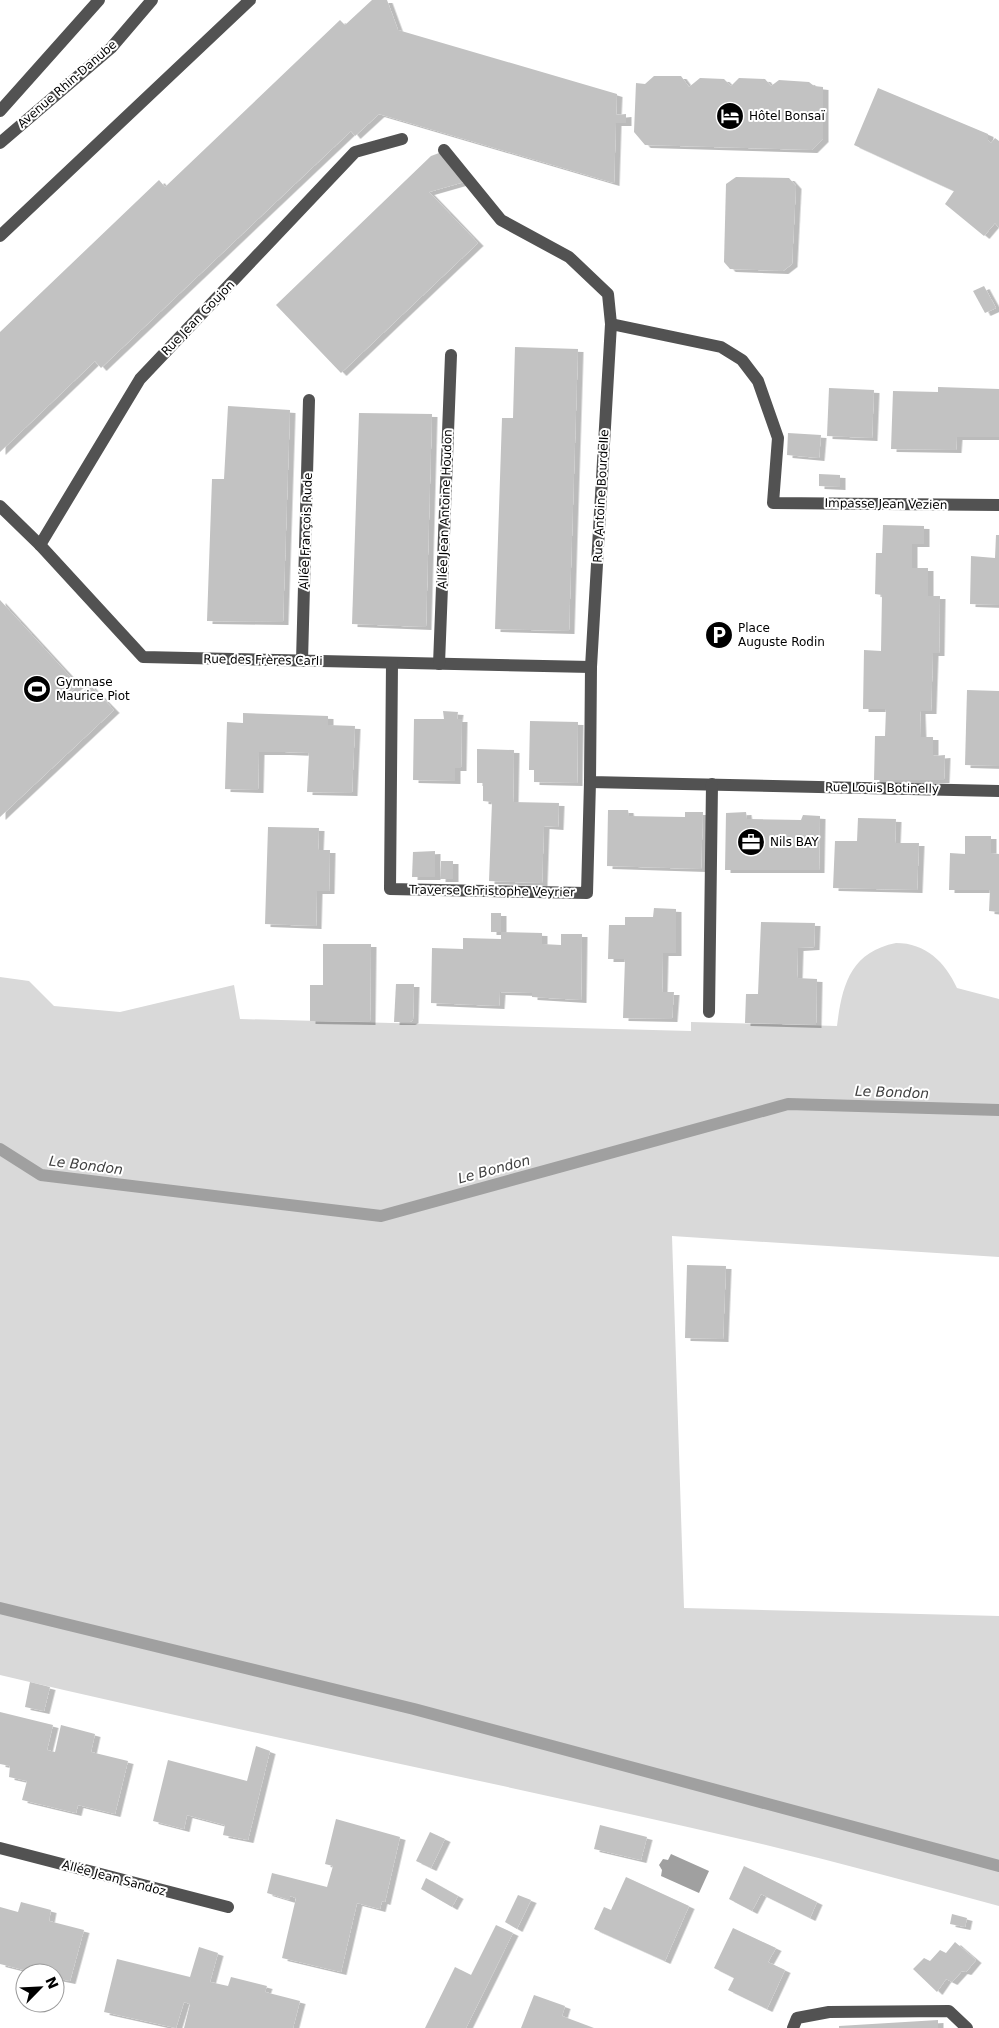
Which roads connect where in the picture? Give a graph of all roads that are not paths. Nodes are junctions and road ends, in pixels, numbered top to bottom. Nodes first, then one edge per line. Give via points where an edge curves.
1 (99, 0) edge
2 (152, 0) edge
3 (250, 0) edge
4 (0, 111) edge
5 (402, 140) dead end
6 (0, 143) edge
7 (444, 150) dead end
8 (0, 236) edge
9 (611, 324) junction
10 (451, 355) dead end
11 (309, 400) dead end
12 (999, 505) edge
13 (0, 506) edge
14 (40, 545) junction
15 (302, 661) junction
16 (392, 663) junction
17 (439, 664) junction
18 (590, 667) junction
19 (590, 782) junction
20 (712, 784) junction
21 (999, 791) edge
22 (709, 1012) dead end
23 (0, 1848) edge
24 (228, 1907) dead end
25 (792, 2028) edge
26 (967, 2028) edge

1 - 4 street, Avenue Rhin-Danube
2 - 6 street, Avenue Rhin-Danube via 111,48
3 - 8 street
5 - 14 street, Rue Jean Goujon via 355,152 140,379
7 - 9 street, Rue Antoine Bourdelle via 501,220 569,257 608,294
9 - 12 street, Impasse Jean Vezien via 721,347 742,360 758,381 778,438 773,503
9 - 18 street, Rue Antoine Bourdelle
10 - 17 street, Allée Jean Antoine Houdon
11 - 15 street, Allée François Rude
13 - 14 street, Rue des Frères Carli
14 - 15 street, Rue des Frères Carli via 143,657
15 - 16 street, Rue des Frères Carli
16 - 17 street, Rue des Frères Carli
16 - 19 street, Traverse Christophe Veyrier via 390,889 587,893
17 - 18 street, Rue des Frères Carli
18 - 19 street, Rue Antoine Bourdelle
19 - 20 street
20 - 21 street, Rue Louis Botinelly
20 - 22 street
23 - 24 street, Allée Jean Sandoz
25 - 26 street via 797,2018 829,2012 949,2011

